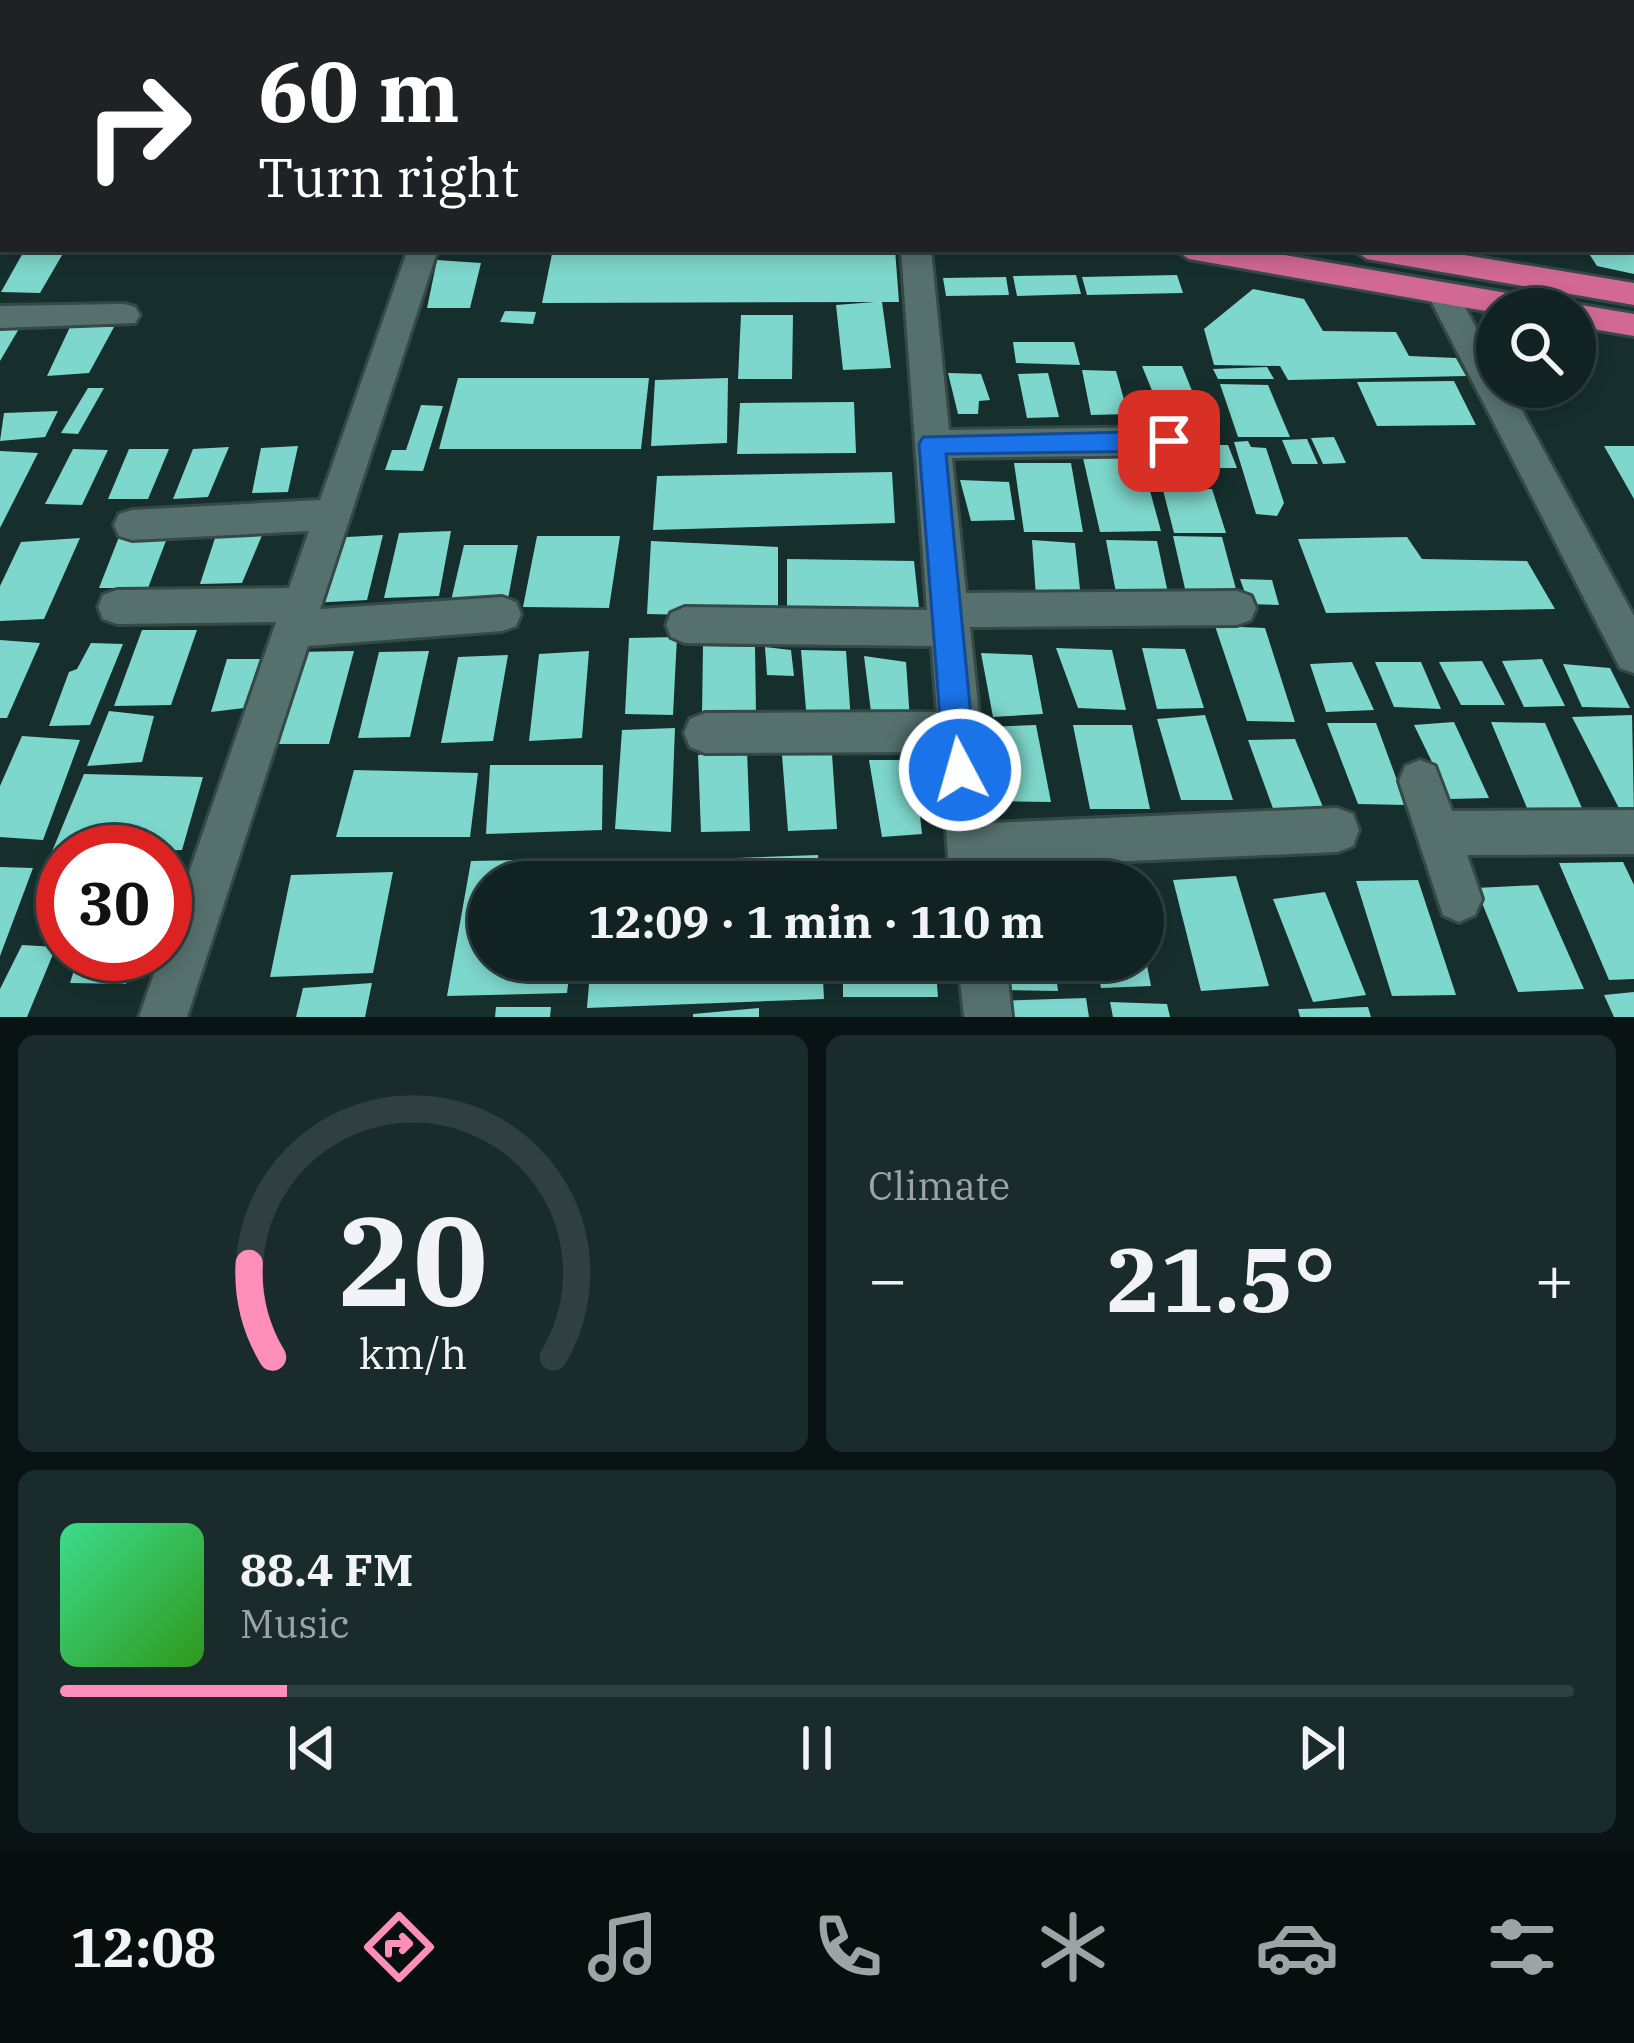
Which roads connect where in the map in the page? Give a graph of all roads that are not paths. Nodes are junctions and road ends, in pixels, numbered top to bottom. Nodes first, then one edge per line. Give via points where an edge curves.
1 (422, 252) edge
2 (916, 252) edge
3 (1207, 252) edge
4 (1385, 252) edge
5 (1442, 293) junction
6 (1634, 294) edge
7 (1476, 299) edge
8 (124, 315) dead end
9 (0, 317) edge
10 (1596, 319) edge
11 (1634, 325) edge
12 (1169, 441) dead end
13 (932, 444) junction
14 (332, 515) junction
15 (132, 525) dead end
16 (117, 607) dead end
17 (1237, 608) dead end
18 (502, 614) dead end
19 (297, 617) junction
20 (947, 619) junction
21 (685, 625) dead end
22 (1634, 656) edge
23 (956, 732) junction
24 (705, 733) dead end
25 (1420, 781) dead end
26 (1337, 830) dead end
27 (1634, 832) edge
28 (1439, 833) junction
29 (971, 861) edge
30 (1003, 861) edge
31 (1459, 899) dead end
32 (984, 981) edge
33 (164, 1017) edge
34 (988, 1017) edge

1 - 14 street
2 - 13 street
3 - 5 highway
4 - 6 highway
5 - 7 highway
5 - 22 street
8 - 9 street
10 - 11 highway
12 - 13 street
13 - 20 street
14 - 15 street
14 - 19 street
16 - 19 street
17 - 20 street
18 - 19 street
19 - 33 street
20 - 21 street
20 - 23 street
23 - 24 street
23 - 29 street
25 - 28 street
26 - 30 street
27 - 28 street
28 - 31 street
32 - 34 street

